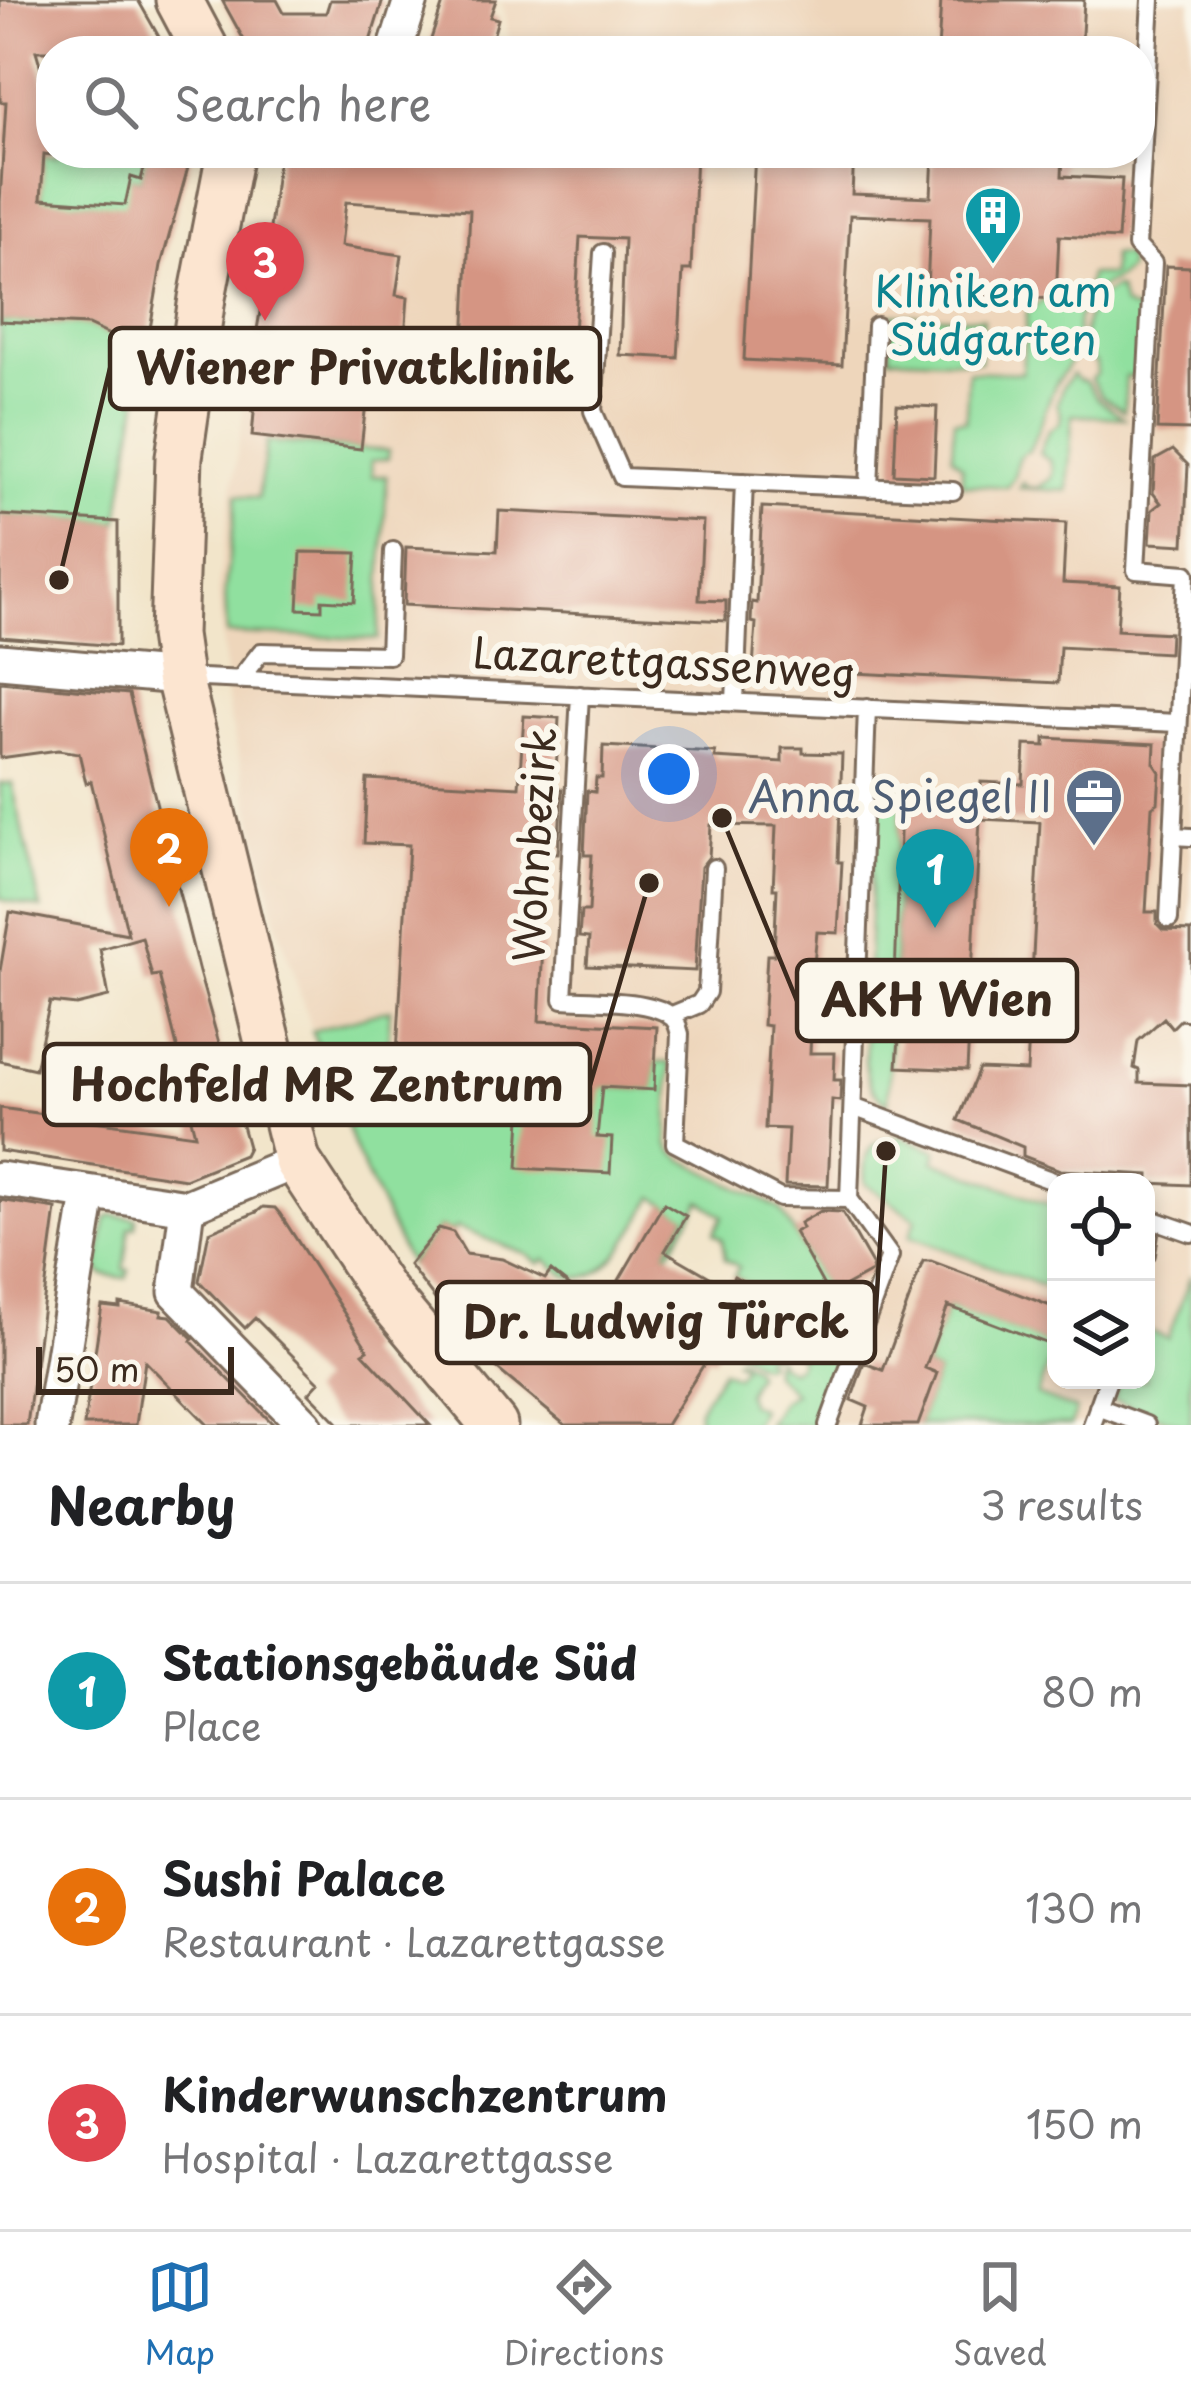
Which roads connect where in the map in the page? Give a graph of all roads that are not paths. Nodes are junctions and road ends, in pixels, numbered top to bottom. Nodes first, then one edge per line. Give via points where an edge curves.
1 (179, 0) edge
2 (411, 0) edge
3 (1151, 0) edge
4 (198, 36) edge
5 (400, 36) edge
6 (1149, 36) edge
7 (227, 168) edge
8 (1141, 168) edge
9 (603, 253) dead end
10 (876, 326) dead end
11 (744, 482) junction
12 (869, 488) junction
13 (953, 491) dead end
14 (393, 551) dead end
15 (0, 661) edge
16 (179, 677) junction
17 (239, 680) junction
18 (580, 695) junction
19 (735, 702) junction
20 (867, 708) junction
21 (1178, 723) junction
22 (1182, 837) edge
23 (714, 868) dead end
24 (1168, 920) dead end
25 (670, 1016) junction
26 (853, 1107) junction
27 (297, 1161) junction
28 (0, 1179) edge
29 (1047, 1179) edge
30 (89, 1194) junction
31 (849, 1199) junction
32 (187, 1207) junction
33 (1155, 1220) edge
34 (1191, 1233) edge
35 (1095, 1416) edge
36 (52, 1425) edge
37 (304, 1425) edge
38 (494, 1425) edge
39 (828, 1425) edge
40 (1146, 1425) edge

1 - 4 main road
2 - 5 street
3 - 6 lane
7 - 16 main road via 179,457
8 - 21 lane via 1137,246 1153,263 1136,570 1186,574
9 - 11 lane via 593,411 622,477
10 - 12 lane
11 - 12 lane
11 - 19 lane
12 - 13 lane
14 - 17 lane via 389,655 261,652
15 - 16 street
16 - 17 lane, Lazarettgassenweg
16 - 27 main road
17 - 18 lane, Lazarettgassenweg
18 - 19 lane, Lazarettgassenweg
18 - 25 lane, Wohnbezirk via 576,1001
19 - 20 lane, Lazarettgassenweg
20 - 21 lane, Lazarettgassenweg
20 - 26 lane
21 - 22 lane
22 - 24 lane
23 - 25 lane via 707,992
25 - 31 lane via 680,1034 675,1143 780,1198
26 - 29 lane
26 - 31 lane
27 - 32 street
27 - 38 main road via 382,1290
28 - 30 street
30 - 32 street
30 - 36 street
31 - 39 lane via 890,1256
32 - 37 street via 176,1292
33 - 34 lane
35 - 40 lane

